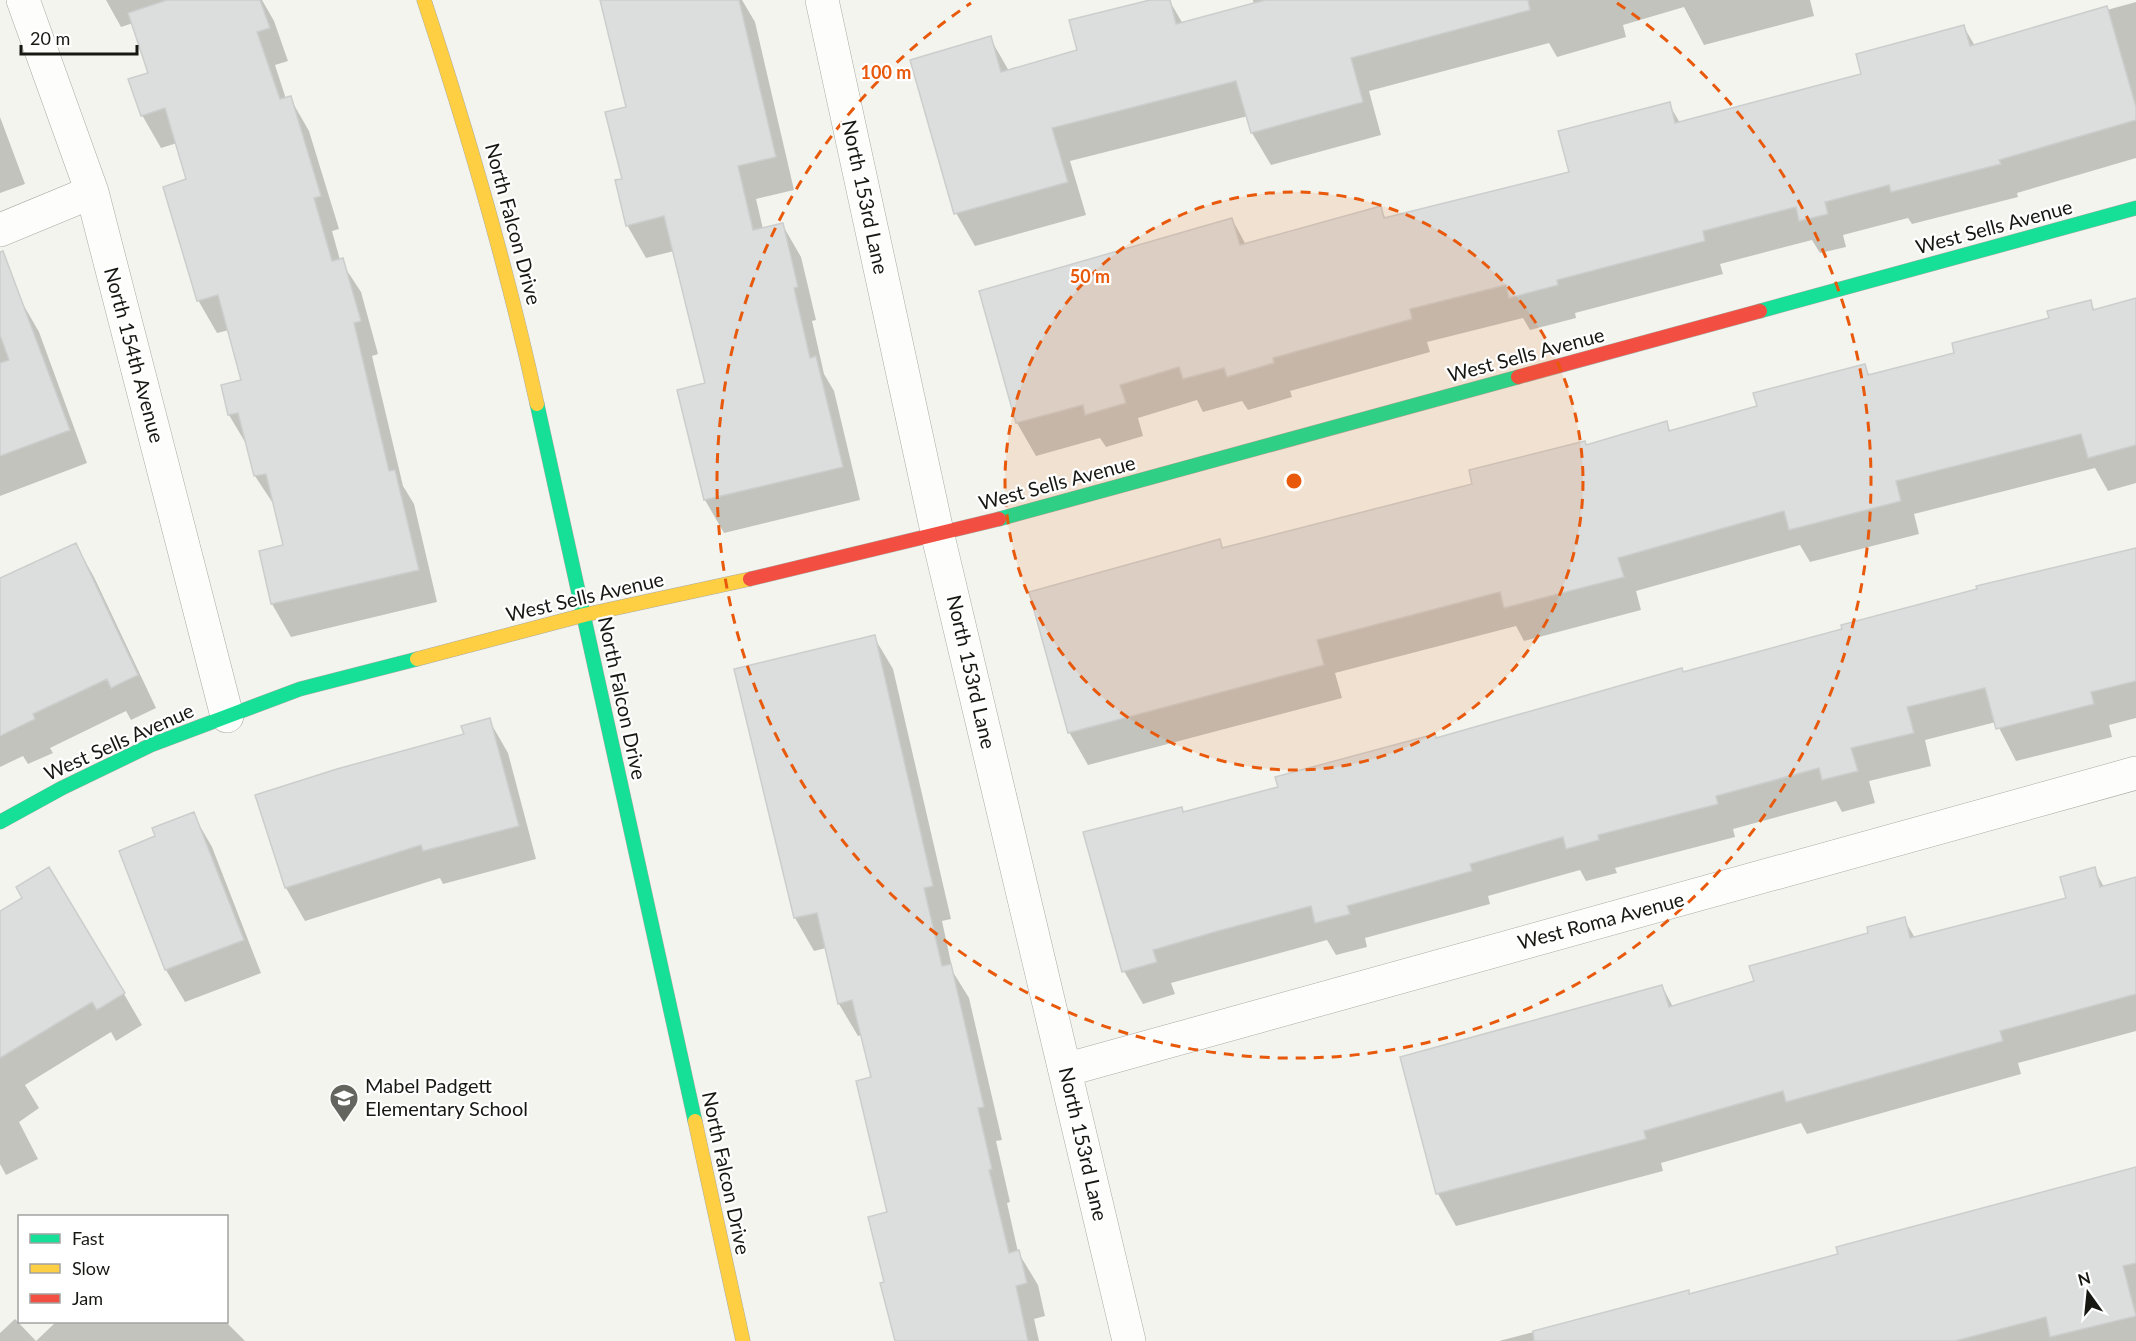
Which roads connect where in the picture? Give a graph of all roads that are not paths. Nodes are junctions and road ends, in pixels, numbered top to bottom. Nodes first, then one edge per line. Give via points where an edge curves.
1 (23, 0) edge
2 (424, 0) edge
3 (822, 0) edge
4 (92, 192) junction
5 (2136, 208) edge
6 (0, 230) edge
7 (938, 536) junction
8 (584, 615) junction
9 (227, 716) junction
10 (2136, 773) edge
11 (0, 822) edge
12 (1065, 1070) junction
13 (744, 1341) edge
14 (1129, 1341) edge

1 - 4 street, North 154th Avenue
2 - 8 street, North Falcon Drive via 493,218 522,331
3 - 7 street, North 153rd Lane
4 - 6 street
4 - 9 street, North 154th Avenue
5 - 7 street, West Sells Avenue
7 - 8 street, West Sells Avenue
7 - 12 street, North 153rd Lane
8 - 9 street, West Sells Avenue via 300,689
8 - 13 street, North Falcon Drive
9 - 11 street, West Sells Avenue via 151,745
10 - 12 street, West Roma Avenue
12 - 14 street, North 153rd Lane

